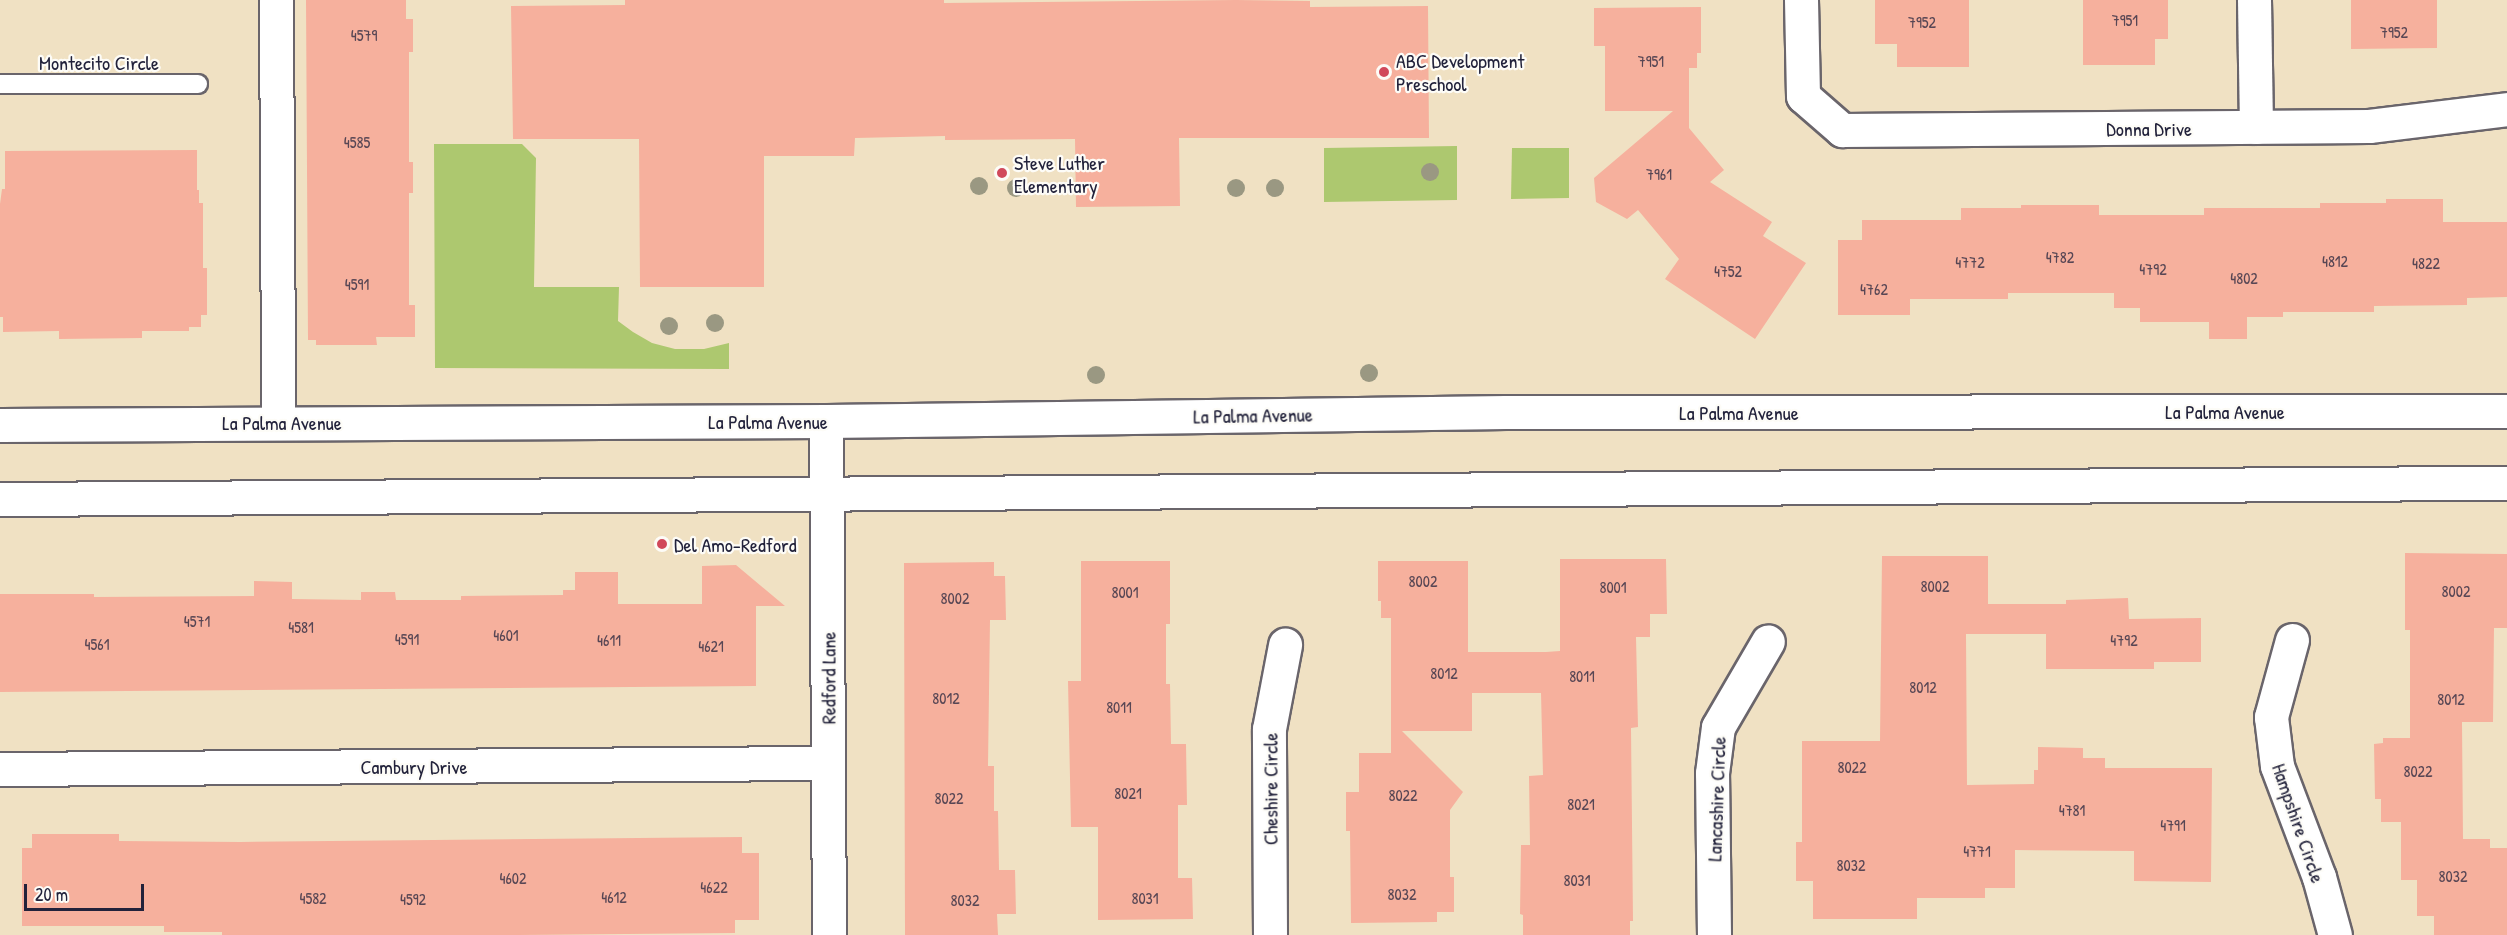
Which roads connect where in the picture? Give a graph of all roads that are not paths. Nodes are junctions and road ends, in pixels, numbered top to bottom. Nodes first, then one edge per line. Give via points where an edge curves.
1 (276, 0) edge
2 (1801, 0) edge
3 (2254, 0) edge
4 (0, 84) edge
5 (198, 84) dead end
6 (2507, 108) edge
7 (2256, 127) junction
8 (2507, 411) edge
9 (826, 421) junction
10 (278, 422) junction
11 (0, 425) edge
12 (2507, 483) edge
13 (826, 494) junction
14 (0, 499) edge
15 (2292, 640) dead end
16 (1768, 641) dead end
17 (1285, 645) dead end
18 (828, 763) junction
19 (0, 769) edge
20 (829, 935) edge
21 (1270, 935) edge
22 (1714, 935) edge
23 (2335, 935) edge

1 - 10 main road
2 - 7 main road, Donna Drive via 1803,96 1842,130
3 - 7 main road
4 - 5 lane, Montecito Circle
6 - 7 main road, Donna Drive via 2369,126
8 - 9 main road, La Palma Avenue via 1506,412
9 - 10 main road, La Palma Avenue
9 - 13 main road, Redford Lane
10 - 11 main road, La Palma Avenue
12 - 13 main road
13 - 14 main road
13 - 18 main road, Redford Lane
15 - 23 main road, Hampshire Circle via 2271,717 2277,766 2319,876
16 - 22 main road, Lancashire Circle via 1718,727 1712,773
17 - 21 main road, Cheshire Circle via 1269,729
18 - 19 main road, Cambury Drive
18 - 20 main road, Redford Lane

